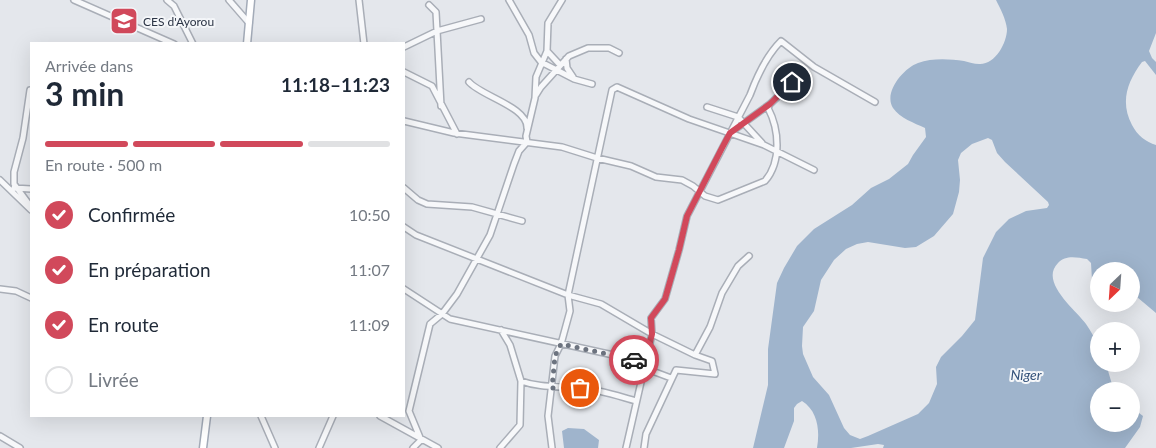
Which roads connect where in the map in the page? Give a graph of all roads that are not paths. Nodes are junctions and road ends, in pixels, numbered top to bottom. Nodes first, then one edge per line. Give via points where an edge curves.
1 (74, 0) edge
2 (168, 0) edge
3 (229, 0) edge
4 (251, 0) edge
5 (359, 0) edge
6 (509, 0) edge
7 (562, 0) edge
8 (429, 5) dead end
9 (480, 19) dead end
10 (249, 23) junction
11 (437, 32) junction
12 (169, 42) edge
13 (192, 42) edge
14 (247, 42) edge
15 (364, 42) edge
16 (405, 47) edge
17 (547, 51) junction
18 (619, 53) dead end
19 (566, 59) junction
20 (541, 62) junction
21 (558, 67) junction
22 (405, 72) edge
23 (574, 79) junction
24 (793, 79) dead end
25 (469, 82) dead end
26 (592, 84) dead end
27 (30, 90) dead end
28 (535, 98) junction
29 (875, 102) dead end
30 (770, 104) junction
31 (441, 106) junction
32 (707, 106) dead end
33 (738, 117) junction
34 (405, 121) edge
35 (744, 124) junction
36 (730, 133) junction
37 (457, 134) junction
38 (526, 136) junction
39 (527, 142) junction
40 (764, 145) junction
41 (776, 152) junction
42 (598, 158) junction
43 (814, 170) dead end
44 (0, 180) edge
45 (7, 187) junction
46 (16, 188) junction
47 (405, 189) edge
48 (30, 190) edge
49 (700, 192) junction
50 (30, 208) edge
51 (30, 208) edge
52 (498, 214) junction
53 (522, 221) dead end
54 (405, 228) edge
55 (749, 256) dead end
56 (477, 258) junction
57 (0, 289) edge
58 (405, 290) edge
59 (568, 295) junction
60 (30, 298) edge
61 (442, 314) junction
62 (501, 330) junction
63 (652, 334) junction
64 (561, 344) junction
65 (695, 355) junction
66 (645, 362) junction
67 (671, 378) junction
68 (520, 381) junction
69 (552, 388) junction
70 (636, 401) junction
71 (207, 417) edge
72 (261, 417) edge
73 (333, 417) edge
74 (382, 417) edge
75 (0, 436) edge
76 (421, 440) junction
77 (20, 448) edge
78 (203, 448) edge
79 (274, 448) edge
80 (318, 448) edge
81 (414, 448) edge
82 (438, 448) edge
83 (500, 448) edge
84 (552, 448) edge
85 (626, 448) edge
86 (644, 448) edge

1 - 12 street
2 - 13 street
3 - 10 street
4 - 10 main road
5 - 15 street
6 - 20 street
7 - 17 street via 548,23
8 - 11 street via 436,12
9 - 11 street
10 - 14 main road
11 - 16 street
11 - 31 street
17 - 20 street
17 - 21 street
18 - 19 street via 609,48 588,48
19 - 21 street
19 - 23 street
20 - 21 street via 550,68
20 - 28 street
21 - 23 street
21 - 28 street
22 - 31 street via 432,86
23 - 26 street
24 - 30 street
25 - 38 street via 474,88 520,113 527,122
27 - 46 street via 14,172
28 - 38 street
29 - 33 street via 814,67 781,41 772,50
30 - 35 street
30 - 41 street via 768,108 776,130
31 - 37 street
32 - 33 street
33 - 35 street
33 - 36 street
34 - 37 street
35 - 36 street
35 - 40 street
36 - 40 street
36 - 42 street via 688,119 617,87 610,93
36 - 49 street
37 - 39 street
38 - 39 street
39 - 42 street via 562,147
39 - 52 street via 519,151
40 - 41 street
41 - 43 street
41 - 49 street via 775,162 765,181 718,200
42 - 49 street via 631,166 656,177 682,180
42 - 59 street
44 - 45 street
45 - 46 street
45 - 51 street
46 - 48 street
46 - 50 street
47 - 52 street via 426,204 472,207
49 - 63 street via 687,216 665,299 651,318
52 - 53 street
52 - 56 street
54 - 56 street
55 - 65 street via 738,266 722,293 710,327
56 - 59 street
56 - 61 street
57 - 60 street
58 - 61 street
59 - 63 street via 601,304
59 - 64 street via 570,311
61 - 62 street via 450,320
61 - 76 street via 430,324 409,411
62 - 64 street
62 - 68 street via 510,345
63 - 65 street
63 - 66 street
64 - 66 street
64 - 69 street via 555,356
65 - 67 street via 712,361 715,374 676,370
66 - 67 street via 655,372
66 - 70 street
67 - 86 street via 646,434
68 - 69 street
68 - 83 street via 520,425
69 - 70 street via 580,388
69 - 84 street via 548,416
70 - 85 street
71 - 78 main road
72 - 79 street
73 - 80 street
74 - 76 street
75 - 77 street
76 - 81 street
76 - 82 street

